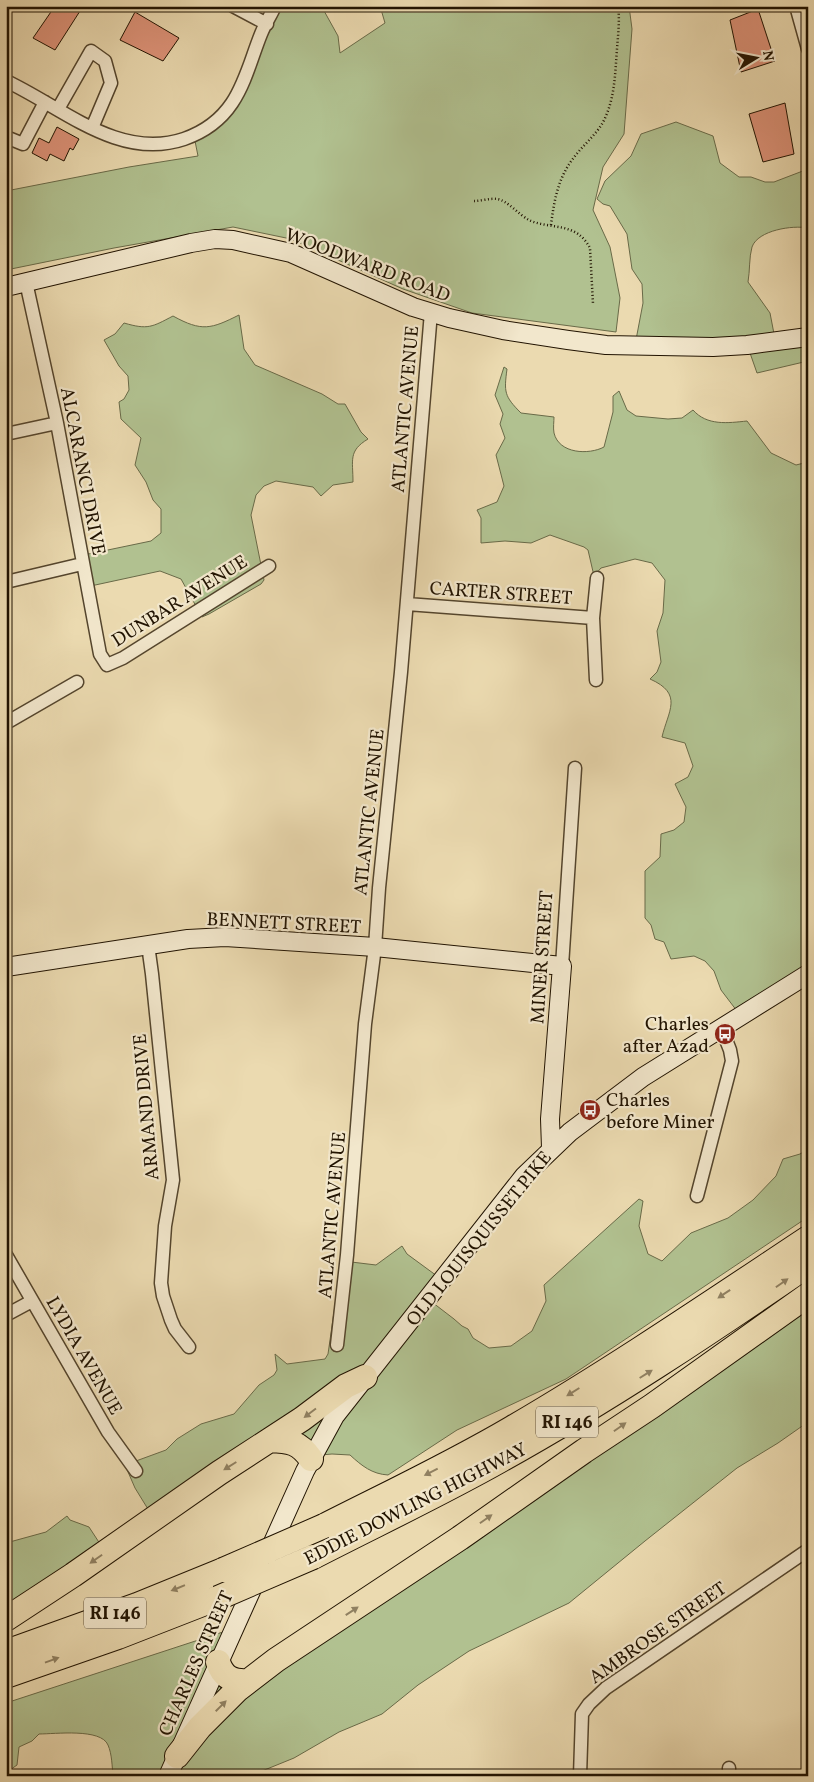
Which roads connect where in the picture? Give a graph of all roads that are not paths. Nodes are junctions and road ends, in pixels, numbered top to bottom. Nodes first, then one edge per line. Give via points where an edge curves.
1 (233, 6) edge
2 (275, 6) edge
3 (796, 6) edge
4 (266, 24) junction
5 (808, 49) edge
6 (6, 81) edge
7 (45, 102) junction
8 (58, 109) junction
9 (92, 128) junction
10 (6, 137) edge
11 (26, 282) junction
12 (6, 287) edge
13 (431, 312) junction
14 (808, 337) edge
15 (56, 424) junction
16 (6, 434) edge
17 (82, 564) junction
18 (269, 566) dead end
19 (597, 578) dead end
20 (6, 582) edge
21 (406, 604) junction
22 (593, 618) junction
23 (107, 665) joint
24 (596, 680) dead end
25 (78, 682) dead end
26 (6, 723) edge
27 (575, 768) dead end
28 (148, 945) junction
29 (375, 947) junction
30 (6, 966) edge
31 (562, 966) junction
32 (808, 974) edge
33 (721, 1027) junction
34 (551, 1148) junction
35 (697, 1196) dead end
36 (808, 1238) edge
37 (6, 1255) edge
38 (808, 1265) edge
39 (808, 1295) edge
40 (32, 1301) junction
41 (6, 1315) edge
42 (337, 1345) dead end
43 (189, 1347) dead end
44 (365, 1376) junction
45 (270, 1440) junction
46 (311, 1459) junction
47 (136, 1471) dead end
48 (808, 1550) edge
49 (262, 1567) joint
50 (6, 1619) edge
51 (6, 1652) edge
52 (218, 1662) junction
53 (6, 1676) edge
54 (248, 1681) junction
55 (172, 1766) edge
56 (580, 1776) edge

1 - 4 street
2 - 4 street
3 - 5 street
4 - 9 street via 232,102 214,124 195,136 174,143 151,145 118,139
6 - 7 street
7 - 8 street
7 - 10 street via 23,144
8 - 9 street
8 - 9 street via 92,51 105,61 111,83
11 - 12 street, WOODWARD ROAD
11 - 13 street, WOODWARD ROAD via 191,243 233,240 292,254 376,292
11 - 15 street, ALCARANCI DRIVE
13 - 14 street, WOODWARD ROAD via 504,330 606,345 726,347
13 - 21 street, ATLANTIC AVENUE
15 - 16 street
15 - 17 street, ALCARANCI DRIVE
17 - 20 street
17 - 23 street, ALCARANCI DRIVE via 100,654
18 - 23 street, DUNBAR AVENUE
19 - 22 street
21 - 22 street, CARTER STREET
21 - 29 street, ATLANTIC AVENUE
22 - 24 street
25 - 26 street
27 - 31 street, MINER STREET
28 - 29 street, BENNETT STREET via 225,937
28 - 30 street, BENNETT STREET
28 - 43 street, ARMAND DRIVE via 173,1180 165,1226 161,1284 171,1320
29 - 31 street, BENNETT STREET
29 - 42 street, ATLANTIC AVENUE
31 - 34 street, MINER STREET via 550,1119
32 - 33 street, OLD LOUISQUISSET PIKE
33 - 34 street, OLD LOUISQUISSET PIKE via 643,1077
33 - 35 street via 732,1061
34 - 44 street, OLD LOUISQUISSET PIKE via 524,1176
36 -> 51 highway, EDDIE DOWLING HIGHWAY / RI 146, bridge via 663,1335 553,1404 458,1458 324,1526 223,1570
37 - 40 street, LYDIA AVENUE
53 -> 38 highway, EDDIE DOWLING HIGHWAY / RI 146, bridge via 218,1598 313,1557 455,1485 583,1413
54 -> 39 highway via 652,1406
40 - 41 street
40 - 47 street, LYDIA AVENUE via 108,1432
44 -> 45 highway
44 - 46 street, OLD LOUISQUISSET PIKE via 335,1416
45 - 46 highway via 297,1445
45 -> 50 highway
46 - 49 street, OLD LOUISQUISSET PIKE
48 - 56 street, AMBROSE STREET via 606,1688 589,1704 582,1714
49 - 52 street, CHARLES STREET
52 - 54 highway via 220,1670 230,1680
52 - 55 street, CHARLES STREET
55 -> 54 highway via 200,1727

